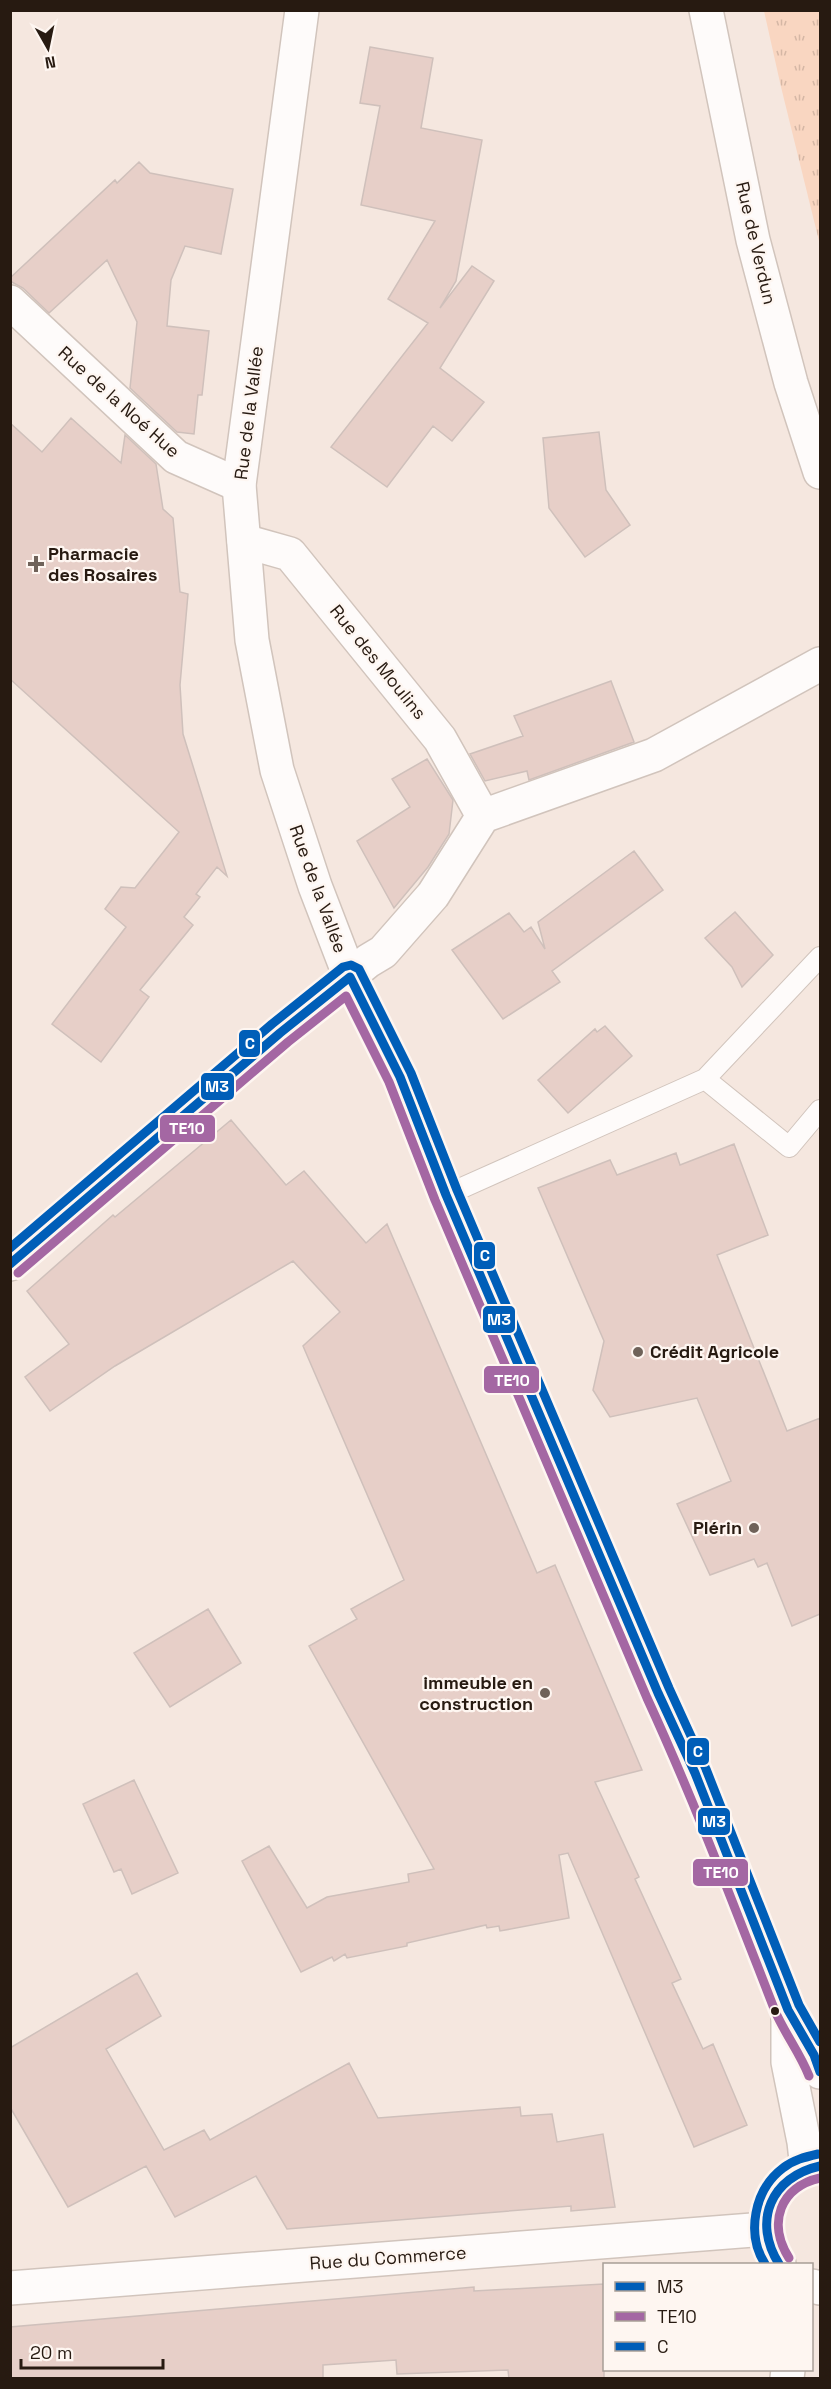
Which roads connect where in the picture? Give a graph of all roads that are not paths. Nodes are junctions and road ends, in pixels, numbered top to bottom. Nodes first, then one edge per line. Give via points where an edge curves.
1 (302, 10) edge
2 (706, 10) edge
3 (10, 302) edge
4 (820, 472) edge
5 (239, 485) junction
6 (243, 542) junction
7 (820, 664) edge
8 (483, 816) junction
9 (820, 957) edge
10 (350, 977) junction
11 (705, 1079) junction
12 (820, 1110) edge
13 (446, 1195) junction
14 (10, 1264) edge
15 (788, 2010) junction
16 (820, 2072) edge
17 (814, 2168) edge
18 (766, 2229) junction
19 (778, 2263) edge
20 (17, 2281) edge

1 - 5 street, Rue de la Vallée
2 - 4 street, Rue de Verdun via 753,240 791,383
3 - 5 street, Rue de la Noé Hue via 176,457
5 - 6 street, Rue de la Vallée
6 - 8 street, Rue des Moulins via 290,554 440,739
6 - 10 street, Rue de la Vallée via 252,640 277,770
7 - 8 street via 654,755
8 - 10 street via 433,895 382,952
9 - 11 lane
10 - 13 street, Rue de la Vallée via 400,1077
10 - 14 street
11 - 12 lane via 789,1148
11 - 13 lane
13 - 15 street, Rue de la Vallée via 695,1773
15 - 16 street, Rue de la Vallée
15 - 17 street, Rue de la Vallée via 788,2062 804,2142
17 - 18 street via 789,2178 777,2192 768,2210
18 - 19 street
18 - 20 street, Rue du Commerce

